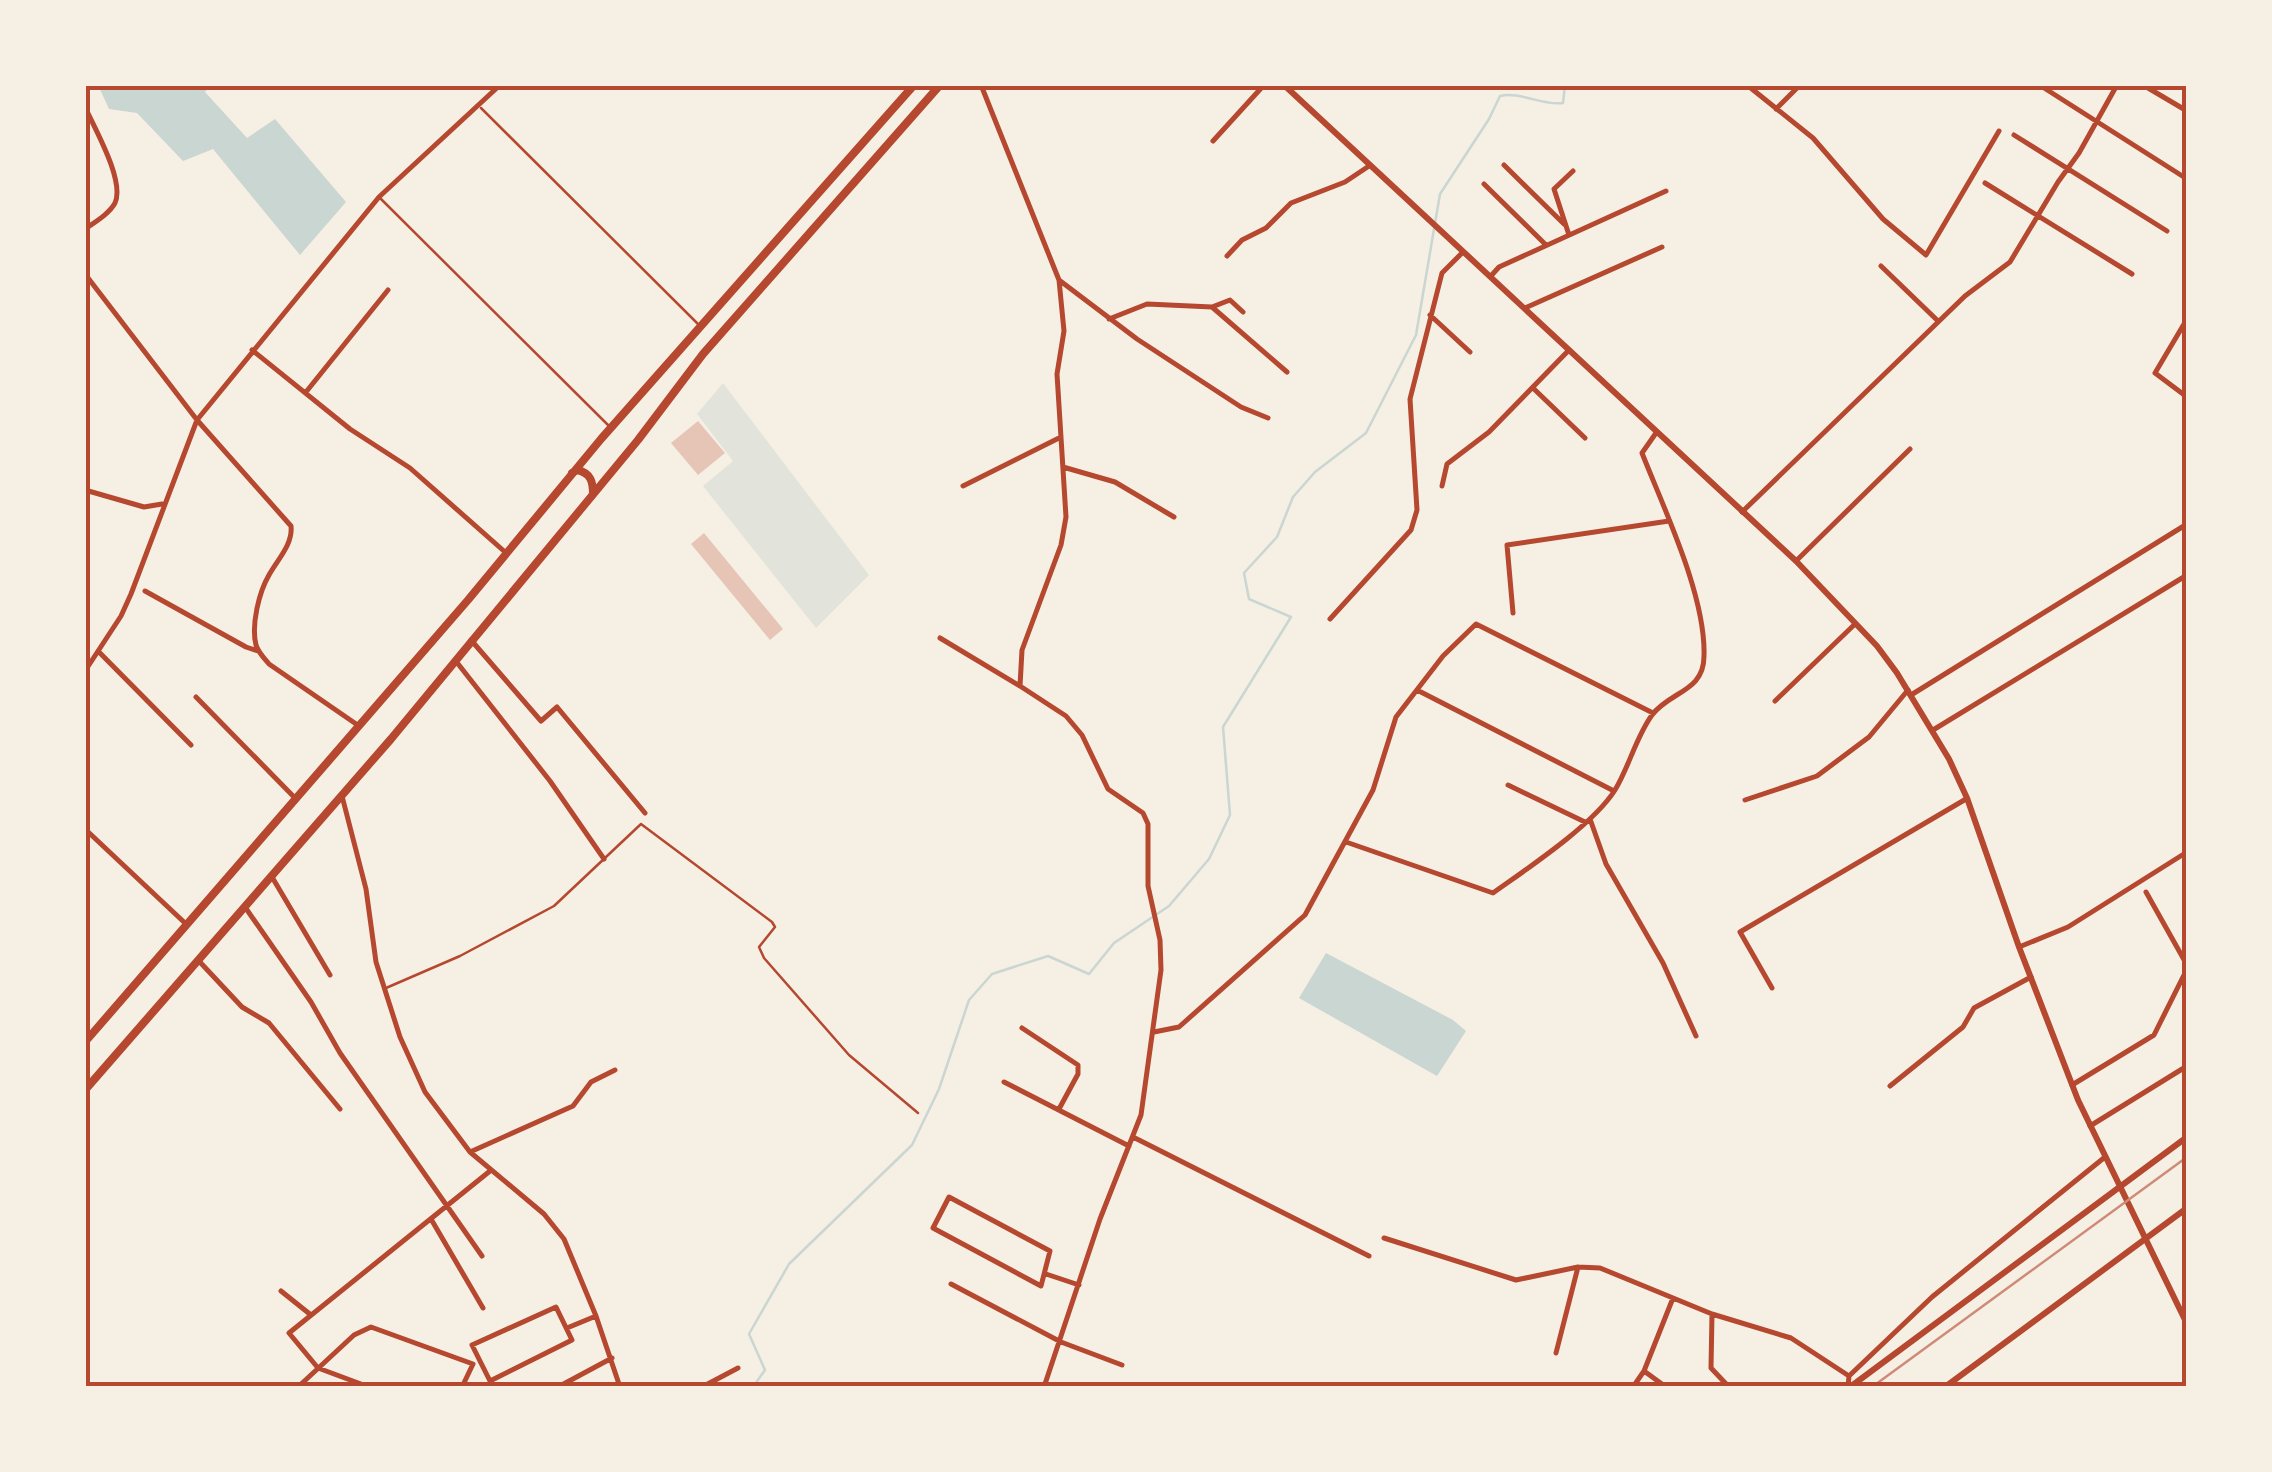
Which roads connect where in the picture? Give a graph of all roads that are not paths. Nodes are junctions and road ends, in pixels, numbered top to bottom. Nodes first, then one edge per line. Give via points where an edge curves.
1 (500, 85) edge
2 (914, 85) edge
3 (940, 85) edge
4 (981, 85) edge
5 (1264, 85) edge
6 (1284, 85) edge
7 (1746, 85) edge
8 (1800, 85) edge
9 (2117, 85) edge
10 (2143, 85) edge
11 (2041, 86) edge
12 (85, 107) edge
13 (480, 107) junction
14 (1776, 109) junction
15 (2187, 111) edge
16 (2097, 122) junction
17 (2000, 131) dead end
18 (2014, 135) dead end
19 (1213, 141) dead end
20 (1504, 164) dead end
21 (1369, 166) junction
22 (2068, 168) junction
23 (1573, 171) dead end
24 (2187, 179) edge
25 (1985, 183) dead end
26 (1484, 184) dead end
27 (1666, 191) dead end
28 (379, 197) junction
29 (2038, 214) junction
30 (1564, 224) junction
31 (85, 229) edge
32 (2167, 231) dead end
33 (1569, 235) junction
34 (1546, 245) junction
35 (1662, 247) dead end
36 (1462, 253) junction
37 (1227, 256) dead end
38 (1881, 266) dead end
39 (85, 274) edge
40 (2132, 274) dead end
41 (1490, 277) junction
42 (1060, 280) junction
43 (388, 290) dead end
44 (1212, 307) junction
45 (1525, 308) junction
46 (1242, 312) dead end
47 (1430, 315) junction
48 (1109, 319) junction
49 (2187, 319) edge
50 (1938, 321) junction
51 (702, 328) junction
52 (252, 350) junction
53 (1568, 350) junction
54 (1470, 352) dead end
55 (1287, 372) dead end
56 (1533, 388) junction
57 (306, 392) junction
58 (2187, 398) edge
59 (1268, 418) dead end
60 (197, 420) junction
61 (612, 428) junction
62 (1656, 433) junction
63 (1061, 437) junction
64 (1585, 438) dead end
65 (1910, 449) dead end
66 (1063, 467) junction
67 (572, 473) junction
68 (963, 486) dead end
69 (1442, 486) dead end
70 (85, 490) edge
71 (593, 494) junction
72 (162, 504) junction
73 (1742, 512) junction
74 (1174, 517) dead end
75 (1668, 521) junction
76 (2187, 524) edge
77 (505, 552) junction
78 (1796, 561) junction
79 (2187, 574) edge
80 (145, 591) dead end
81 (1514, 613) dead end
82 (1330, 619) dead end
83 (1857, 622) junction
84 (940, 638) dead end
85 (472, 640) junction
86 (98, 651) junction
87 (258, 651) junction
88 (455, 660) junction
89 (85, 671) edge
90 (1020, 686) junction
91 (1417, 690) junction
92 (1910, 693) junction
93 (196, 697) dead end
94 (1775, 701) dead end
95 (1653, 713) junction
96 (359, 726) junction
97 (1933, 730) junction
98 (191, 745) dead end
99 (1508, 786) dead end
100 (1614, 791) junction
101 (342, 796) junction
102 (1967, 798) junction
103 (296, 799) junction
104 (1746, 800) dead end
105 (645, 814) dead end
106 (1587, 820) junction
107 (85, 829) edge
108 (1346, 842) junction
109 (2187, 852) edge
110 (604, 858) junction
111 (272, 877) junction
112 (2146, 892) dead end
113 (246, 907) junction
114 (186, 924) junction
115 (2018, 947) junction
116 (198, 960) junction
117 (2187, 967) edge
118 (330, 975) dead end
119 (2031, 977) junction
120 (384, 988) junction
121 (1772, 988) dead end
122 (1022, 1028) dead end
123 (1154, 1032) junction
124 (1696, 1036) dead end
125 (85, 1042) edge
126 (2187, 1066) edge
127 (615, 1070) dead end
128 (1004, 1082) dead end
129 (2072, 1085) junction
130 (1890, 1086) dead end
131 (85, 1090) edge
132 (340, 1109) dead end
133 (1059, 1110) junction
134 (918, 1114) dead end
135 (2090, 1126) junction
136 (1133, 1137) junction
137 (2187, 1137) edge
138 (1129, 1146) junction
139 (470, 1152) junction
140 (2105, 1156) junction
141 (490, 1171) junction
142 (2120, 1186) junction
143 (449, 1206) junction
144 (2187, 1208) edge
145 (431, 1219) junction
146 (1384, 1238) dead end
147 (2146, 1238) junction
148 (482, 1256) dead end
149 (1370, 1256) dead end
150 (1578, 1267) junction
151 (1046, 1274) junction
152 (950, 1284) dead end
153 (1079, 1285) junction
154 (281, 1292) dead end
155 (1673, 1298) junction
156 (483, 1308) dead end
157 (2184, 1310) edge
158 (1712, 1314) junction
159 (312, 1315) junction
160 (596, 1316) junction
161 (2187, 1324) edge
162 (566, 1328) junction
163 (1061, 1342) junction
164 (1556, 1353) dead end
165 (612, 1358) junction
166 (1122, 1365) dead end
167 (318, 1368) junction
168 (738, 1368) dead end
169 (1644, 1371) junction
170 (1849, 1376) junction
171 (298, 1387) edge
172 (369, 1387) edge
173 (462, 1387) edge
174 (558, 1387) edge
175 (620, 1387) edge
176 (702, 1387) edge
177 (1044, 1387) edge
178 (1633, 1387) edge
179 (1666, 1387) edge
180 (1729, 1387) edge
181 (1849, 1387) edge
182 (1945, 1387) edge

1 - 13 street
2 - 51 highway
3 - 71 highway via 703,354
4 - 42 street
5 - 19 street
6 - 21 main road
7 - 14 street
8 - 14 street
9 - 16 street
10 - 15 street
11 - 16 street
12 - 31 street via 113,170 117,198
13 - 28 street
13 - 51 lane
14 - 17 street via 1926,256
16 - 22 street
16 - 24 street
18 - 22 street
20 - 30 street
21 - 36 main road
21 - 37 street via 1291,203
22 - 29 street
22 - 32 street
23 - 30 street via 1554,189
25 - 29 street
26 - 34 street
27 - 33 street
28 - 52 street
28 - 61 lane
29 - 40 street
29 - 50 street via 2010,262
30 - 33 street
33 - 34 street
34 - 41 street
35 - 45 street
36 - 41 main road
36 - 47 street via 1442,273
38 - 50 street
39 - 60 street
41 - 45 main road
42 - 48 street
42 - 63 street
43 - 57 street
44 - 46 street via 1230,300
44 - 48 street via 1147,304
44 - 55 street
45 - 53 main road
47 - 54 street
47 - 82 street via 1410,400 1417,510 1412,530
48 - 59 street via 1240,407
49 - 58 street via 2155,374
50 - 73 street
51 - 61 highway
52 - 57 street
52 - 60 street
53 - 56 street
53 - 62 main road
56 - 64 street
56 - 69 street via 1447,464
57 - 77 street via 410,468
60 - 72 street
60 - 87 street via 291,526 292,536 260,595
61 - 67 highway
62 - 73 main road
62 - 75 street via 1642,453
63 - 66 street
63 - 68 street
65 - 78 street
66 - 74 street via 1116,482
66 - 90 street via 1061,545 1022,650
67 - 71 highway via 587,474
67 - 77 highway
70 - 72 street via 144,506
71 - 85 highway
72 - 86 street via 131,594
73 - 78 main road
75 - 81 street via 1507,545
75 - 95 street via 1701,618 1704,658 1695,684
76 - 92 street
77 - 96 highway
78 - 83 main road
79 - 97 street
80 - 87 street
83 - 92 main road
83 - 94 street
84 - 90 street
85 - 88 highway
85 - 105 street via 541,721 557,707
86 - 89 street
86 - 98 street
87 - 96 street
88 - 101 highway
88 - 110 street
90 - 123 street via 1066,716 1108,789 1148,824 1148,886 1161,970
91 - 95 street via 1476,624
91 - 100 street
91 - 108 street via 1396,717 1373,790
92 - 97 main road
92 - 104 street via 1869,737 1817,776
93 - 103 street
95 - 100 street
96 - 103 highway
97 - 102 main road
99 - 106 street
100 - 106 street
101 - 111 highway
101 - 120 street
102 - 115 main road
102 - 121 street via 1740,932
103 - 114 highway
106 - 108 street via 1492,893
106 - 124 street
107 - 114 street
108 - 123 street via 1306,915 1179,1028
109 - 115 street via 2068,927
110 - 120 lane via 554,906 524,924
110 - 134 lane via 636,826 646,826 772,922 759,948 764,958 849,1055
111 - 113 highway
111 - 118 street
112 - 117 street
113 - 116 highway
113 - 143 street
114 - 125 highway
115 - 119 main road
116 - 131 highway
116 - 132 street via 242,1008 269,1023
117 - 129 street via 2154,1035
119 - 129 main road
119 - 130 street via 1974,1008 1962,1026
120 - 139 street via 425,1092
122 - 133 street via 1078,1065
123 - 136 street
126 - 135 street
127 - 139 street via 591,1082 573,1106
128 - 133 street
129 - 135 main road
133 - 138 street
135 - 140 main road
136 - 138 street
136 - 149 street
137 - 142 main road
138 - 153 street
139 - 141 street
140 - 142 main road
140 - 170 street via 1920,1307
141 - 143 street
141 - 160 street via 564,1239
142 - 147 main road
142 - 181 main road
143 - 145 street
143 - 148 street
144 - 147 main road
145 - 156 street
145 - 159 street
146 - 150 street via 1516,1280
147 - 157 main road
147 - 182 main road
150 - 155 street via 1600,1268
150 - 164 street
151 - 151 street via 1050,1251 950,1197 933,1228 1040,1286
151 - 153 street
152 - 163 street
153 - 163 street
154 - 159 street
155 - 158 street
155 - 169 street
157 - 161 main road
158 - 170 street via 1791,1338
158 - 180 street via 1711,1368
159 - 167 street via 289,1333
160 - 162 street
160 - 165 street
162 - 162 street via 556,1306 472,1345 490,1381 572,1340
163 - 166 street
163 - 177 street
165 - 174 street
165 - 175 street
167 - 171 street
167 - 172 street
167 - 173 street via 371,1327 473,1364
168 - 176 street
169 - 178 street
169 - 179 street
170 - 181 street

